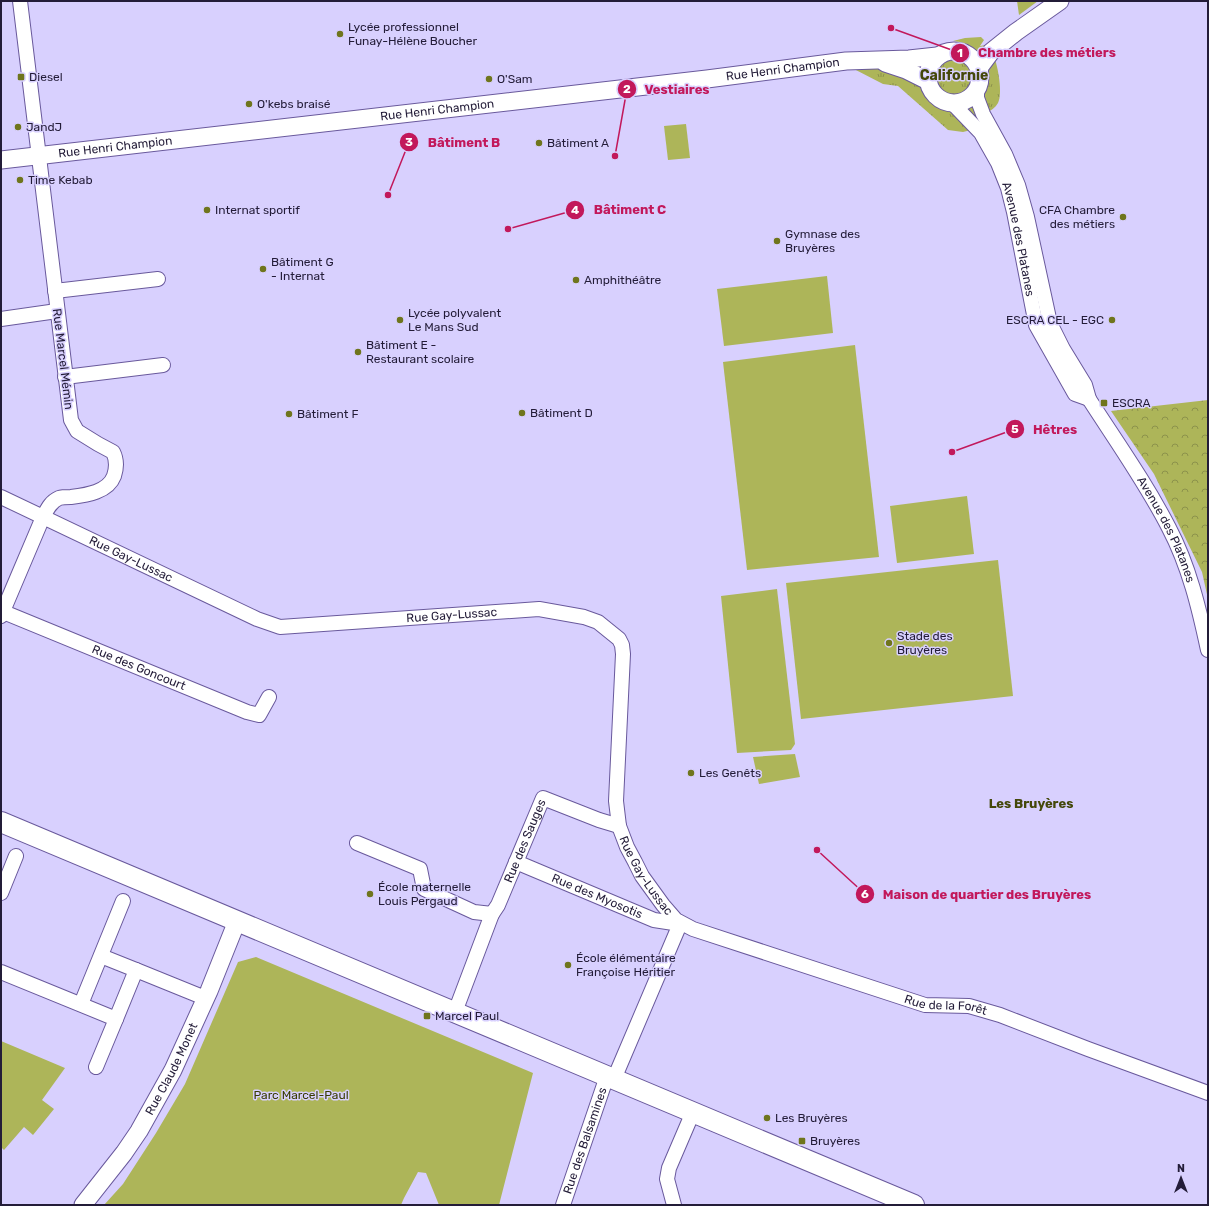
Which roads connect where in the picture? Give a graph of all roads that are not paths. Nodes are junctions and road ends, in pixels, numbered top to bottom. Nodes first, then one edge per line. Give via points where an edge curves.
1 (20, 1) edge
2 (1060, 1) edge
3 (1016, 32) junction
4 (962, 51) junction
5 (937, 56) junction
6 (874, 59) junction
7 (979, 68) junction
8 (928, 81) junction
9 (977, 89) junction
10 (950, 103) junction
11 (39, 156) junction
12 (1, 160) edge
13 (158, 279) dead end
14 (54, 292) junction
15 (57, 311) junction
16 (1, 319) edge
17 (163, 366) dead end
18 (65, 377) junction
19 (1088, 399) junction
20 (1, 498) edge
21 (43, 517) junction
22 (2, 613) edge
23 (1208, 650) edge
24 (269, 697) dead end
25 (1, 822) edge
26 (619, 826) junction
27 (357, 843) dead end
28 (16, 856) dead end
29 (516, 862) junction
30 (1, 894) edge
31 (123, 900) dead end
32 (492, 914) junction
33 (237, 921) junction
34 (680, 924) junction
35 (101, 956) junction
36 (136, 970) junction
37 (1, 972) edge
38 (205, 998) junction
39 (81, 1004) junction
40 (455, 1012) junction
41 (116, 1018) junction
42 (96, 1067) dead end
43 (611, 1078) junction
44 (1208, 1093) edge
45 (693, 1112) junction
46 (83, 1205) edge
47 (563, 1205) edge
48 (674, 1205) edge
49 (914, 1205) edge

1 - 11 street, Rue Marcel Mémin
2 - 3 street
3 - 4 street
3 - 7 street via 991,52
4 - 5 street via 950,50
4 - 7 street via 972,58
5 - 6 street, Rue Henri Champion
5 - 8 street via 929,66
6 - 8 street, Rue Henri Champion
6 - 11 street, Rue Henri Champion
7 - 9 street via 980,79
8 - 10 street via 936,96
9 - 10 street via 966,100
9 - 19 street, Avenue des Platanes via 977,98 983,114 1005,154 1018,185 1050,324 1085,385
10 - 19 street, Avenue des Platanes via 981,133 998,163 1014,212 1036,325 1075,394
11 - 12 street, Rue Henri Champion
11 - 14 street, Rue Marcel Mémin
13 - 14 street
14 - 15 street, Rue Marcel Mémin
15 - 16 street
15 - 18 street, Rue Marcel Mémin
17 - 18 street
18 - 21 street, Rue Marcel Mémin via 70,420 77,431 113,452 117,463 116,470 112,482 106,488 59,498 50,505
19 - 23 street, Avenue des Platanes via 1170,529 1195,592
20 - 21 street, Rue Gay-Lussac
21 - 22 street
21 - 26 street, Rue Gay-Lussac via 257,619 280,627 539,609 598,622 619,639 623,654 616,801
22 - 24 street, Rue des Goncourt via 247,712 258,715
25 - 33 main road
26 - 29 street, Rue des Sauges via 543,798
26 - 34 street, Rue Gay-Lussac via 626,847 642,876
27 - 32 street via 420,869 424,889 474,912
28 - 30 street
29 - 32 street, Rue des Sauges
29 - 34 street, Rue des Myosotis via 654,920
31 - 35 street
32 - 40 street, Rue des Sauges
33 - 38 street, Rue Claude Monet
33 - 40 main road
34 - 43 street, Rue des Balsamines
34 - 44 street, Rue de la Forêt via 925,1005 969,1006 1000,1015
35 - 36 street
35 - 39 street
36 - 38 street
36 - 41 street
37 - 39 street
38 - 46 street, Rue Claude Monet via 173,1070 139,1131
39 - 41 street
40 - 43 main road
41 - 42 street
43 - 45 main road
43 - 47 street, Rue des Balsamines
45 - 48 street via 669,1168 667,1179
45 - 49 main road

